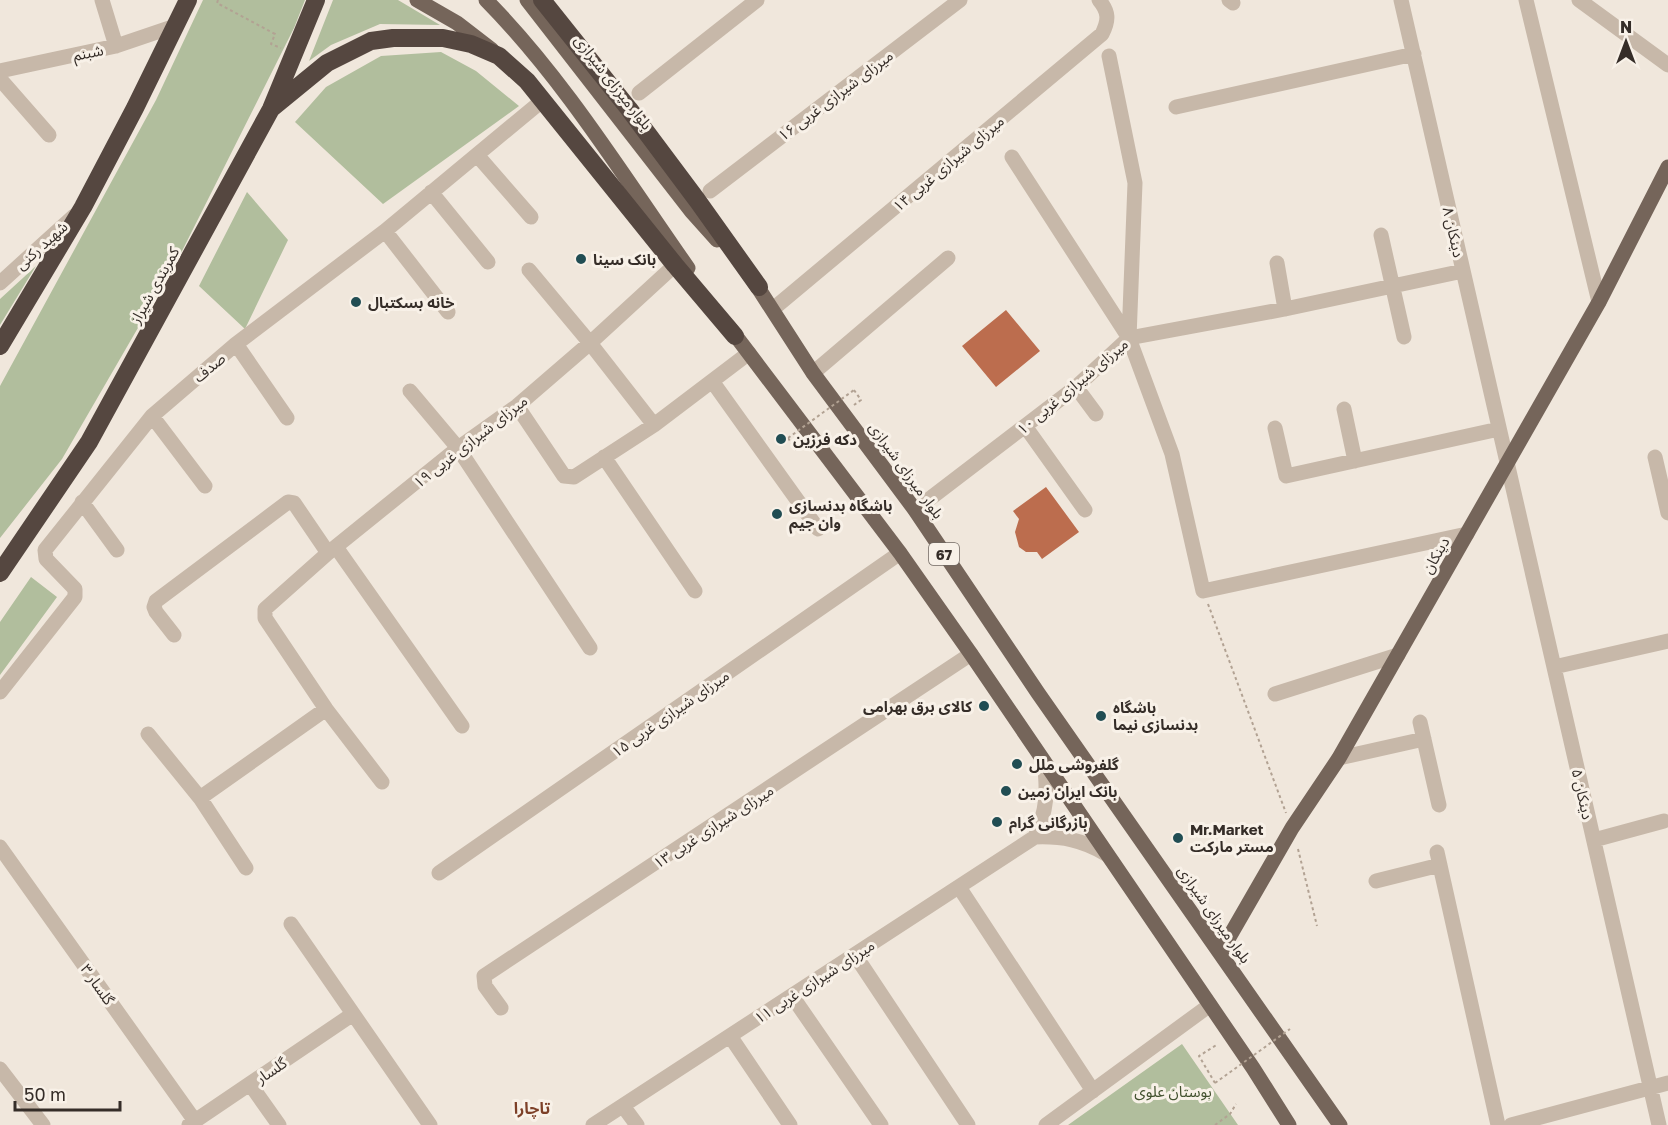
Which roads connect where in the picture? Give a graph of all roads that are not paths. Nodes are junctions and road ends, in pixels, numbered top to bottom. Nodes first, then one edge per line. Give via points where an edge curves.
1 (102, 0) edge
2 (316, 0) edge
3 (417, 0) edge
4 (486, 0) edge
5 (527, 0) edge
6 (542, 0) edge
7 (757, 0) edge
8 (960, 0) edge
9 (1401, 0) edge
10 (1526, 0) edge
11 (1579, 0) edge
12 (1103, 5) edge
13 (183, 9) edge
14 (116, 46) junction
15 (1413, 54) junction
16 (1109, 56) dead end
17 (1668, 65) edge
18 (0, 71) edge
19 (0, 79) edge
20 (527, 81) junction
21 (639, 93) dead end
22 (543, 100) junction
23 (1176, 107) dead end
24 (271, 109) junction
25 (49, 135) dead end
26 (477, 155) junction
27 (1012, 157) dead end
28 (1668, 167) edge
29 (710, 191) dead end
30 (431, 192) junction
31 (83, 207) junction
32 (531, 216) dead end
33 (385, 231) junction
34 (1381, 235) dead end
35 (948, 258) dead end
36 (488, 262) dead end
37 (1277, 263) dead end
38 (675, 265) junction
39 (529, 270) dead end
40 (1463, 271) junction
41 (0, 283) edge
42 (1393, 286) junction
43 (759, 287) junction
44 (1599, 302) junction
45 (773, 309) junction
46 (1285, 309) junction
47 (448, 312) dead end
48 (735, 336) junction
49 (1404, 337) dead end
50 (1129, 338) junction
51 (590, 343) junction
52 (236, 344) junction
53 (0, 345) edge
54 (749, 353) junction
55 (813, 373) junction
56 (712, 381) junction
57 (1076, 387) junction
58 (410, 391) dead end
59 (517, 405) junction
60 (1344, 409) dead end
61 (1096, 414) dead end
62 (152, 416) junction
63 (287, 418) dead end
64 (654, 425) junction
65 (1025, 426) junction
66 (1275, 428) dead end
67 (1499, 429) junction
68 (458, 448) junction
69 (604, 457) junction
70 (1655, 457) dead end
71 (1355, 461) junction
72 (1508, 463) junction
73 (206, 486) dead end
74 (82, 502) junction
75 (915, 510) junction
76 (1085, 510) dead end
77 (1668, 513) edge
78 (818, 529) dead end
79 (1467, 534) junction
80 (23, 541) junction
81 (117, 550) dead end
82 (332, 550) junction
83 (900, 553) junction
84 (0, 560) edge
85 (0, 573) edge
86 (695, 591) dead end
87 (174, 635) dead end
88 (1668, 641) edge
89 (590, 648) dead end
90 (971, 654) junction
91 (1398, 655) junction
92 (1554, 667) junction
93 (0, 692) edge
94 (1275, 694) dead end
95 (326, 709) junction
96 (1420, 722) dead end
97 (462, 726) dead end
98 (148, 734) dead end
99 (1424, 739) junction
100 (1340, 759) junction
101 (1044, 762) junction
102 (382, 782) dead end
103 (200, 798) junction
104 (1439, 805) dead end
105 (1664, 821) dead end
106 (1035, 837) junction
107 (1594, 840) junction
108 (0, 847) edge
109 (1106, 854) junction
110 (246, 868) dead end
111 (439, 873) dead end
112 (1377, 880) dead end
113 (959, 887) junction
114 (291, 924) dead end
115 (1220, 953) junction
116 (855, 955) junction
117 (792, 996) junction
118 (1210, 1005) junction
119 (501, 1008) dead end
120 (353, 1014) junction
121 (730, 1036) junction
122 (0, 1069) edge
123 (1668, 1083) edge
124 (250, 1084) junction
125 (1651, 1087) junction
126 (1093, 1091) junction
127 (623, 1106) junction
128 (192, 1123) edge
129 (43, 1125) edge
130 (279, 1125) edge
131 (430, 1125) edge
132 (593, 1125) edge
133 (637, 1125) edge
134 (790, 1125) edge
135 (881, 1125) edge
136 (968, 1125) edge
137 (1046, 1125) edge
138 (1290, 1125) edge
139 (1340, 1125) edge
140 (1498, 1125) edge
141 (1511, 1125) edge
142 (1659, 1125) edge

1 - 14 street
2 - 24 highway, کمربندی شیراز
3 - 20 main road via 480,39
4 - 48 main road, 67 via 555,79
5 - 43 main road, بلوار میرزای شیرازی / 67 via 691,212
6 - 43 highway via 656,145
7 - 21 street
8 - 29 street, ۱۶ میرزای شیرازی غربی
9 - 15 street, ۸ دینکان
10 - 44 street
11 - 17 street
12 - 45 street, ۱۴ میرزای شیرازی غربی via 1108,22 1102,34
13 - 14 street, شبنم
13 - 31 highway
14 - 18 street, شبنم
15 - 23 street
15 - 40 street, ۸ دینکان
16 - 50 street via 1135,183
19 - 25 street
20 - 22 highway
20 - 24 highway via 499,57 471,44 443,38 393,38 372,41 327,63
22 - 26 street, صدف
22 - 38 highway
24 - 80 highway, کمربندی شیراز via 89,442
26 - 30 street, صدف
26 - 32 street
27 - 50 street
28 - 44 main road, دینکان
30 - 33 street, صدف
30 - 36 street
31 - 41 street, شهید رکنی
31 - 53 highway
33 - 47 street
33 - 52 street, صدف
34 - 42 street
35 - 55 street
37 - 46 street
38 - 48 highway
38 - 51 street, ۱۹ میرزای شیرازی غربی
39 - 51 street
40 - 42 street, ۱۰ میرزای شیرازی غربی
40 - 67 street, ۸ دینکان
42 - 46 street, ۱۰ میرزای شیرازی غربی
42 - 49 street
43 - 45 main road, بلوار میرزای شیرازی / 67
44 - 72 main road, دینکان
45 - 55 main road, بلوار میرزای شیرازی / 67
46 - 50 street, ۱۰ میرزای شیرازی غربی
48 - 54 main road, 67
50 - 57 street, ۱۰ میرزای شیرازی غربی
50 - 79 street via 1172,454 1203,591
51 - 59 street, ۱۹ میرزای شیرازی غربی
51 - 64 street
52 - 62 street, صدف
52 - 63 street
54 - 56 street
54 - 83 main road, 67
55 - 75 main road, بلوار میرزای شیرازی / 67
56 - 64 street
56 - 78 street
57 - 61 street
57 - 65 street, ۱۰ میرزای شیرازی غربی
58 - 68 street
59 - 68 street, ۱۹ میرزای شیرازی غربی
59 - 69 street via 564,476 574,477
60 - 71 street
62 - 73 street
62 - 74 street, صدف
64 - 69 street
65 - 75 street, ۱۰ میرزای شیرازی غربی
65 - 76 street
66 - 71 street via 1286,476
67 - 71 street
67 - 72 street, ۸ دینکان
68 - 82 street, ۱۹ میرزای شیرازی غربی
68 - 89 street
69 - 86 street
70 - 77 street
72 - 79 main road, دینکان
72 - 92 street, ۵ دینکان
74 - 81 street
74 - 93 street, صدف via 45,550 46,559 75,589 75,597
75 - 115 main road, بلوار میرزای شیرازی / 67
79 - 91 main road, دینکان
80 - 84 highway
80 - 85 highway, کمربندی شیراز
82 - 87 street via 294,502 288,502 156,602 156,612
82 - 95 street, ۱۹ میرزای شیرازی غربی via 265,609 265,618
82 - 97 street
83 - 90 main road, 67
83 - 111 street, ۱۵ میرزای شیرازی غربی
88 - 92 street
90 - 101 main road, 67
90 - 119 street, ۱۳ میرزای شیرازی غربی via 484,976 485,986
91 - 94 street
91 - 100 main road, دینکان
92 - 107 street, ۵ دینکان
95 - 102 street
95 - 103 street
96 - 99 street
98 - 103 street
99 - 100 street
99 - 104 street
100 - 115 main road, دینکان via 1292,828
101 - 106 street via 1046,806
101 - 109 main road, 67
103 - 110 street
105 - 107 street
106 - 109 street via 1068,837
106 - 113 street, میرزای شیرازی غربی ۱۱
107 - 125 street, ۵ دینکان
108 - 128 street, گلسار ۳
109 - 118 main road, 67
112 - 140 street via 1438,858
113 - 116 street, میرزای شیرازی غربی ۱۱
113 - 126 street
114 - 120 street
115 - 139 main road, بلوار میرزای شیرازی / 67
116 - 117 street, میرزای شیرازی غربی ۱۱
116 - 136 street
117 - 121 street, میرزای شیرازی غربی ۱۱
117 - 135 street
118 - 126 street
118 - 138 main road, 67
120 - 124 street, گلسار
120 - 131 street
121 - 127 street, میرزای شیرازی غربی ۱۱
121 - 134 street
122 - 129 street
123 - 125 street
124 - 128 street, گلسار
124 - 130 street
125 - 141 street
125 - 142 street, ۵ دینکان
126 - 137 street
127 - 132 street, میرزای شیرازی غربی ۱۱
127 - 133 street

